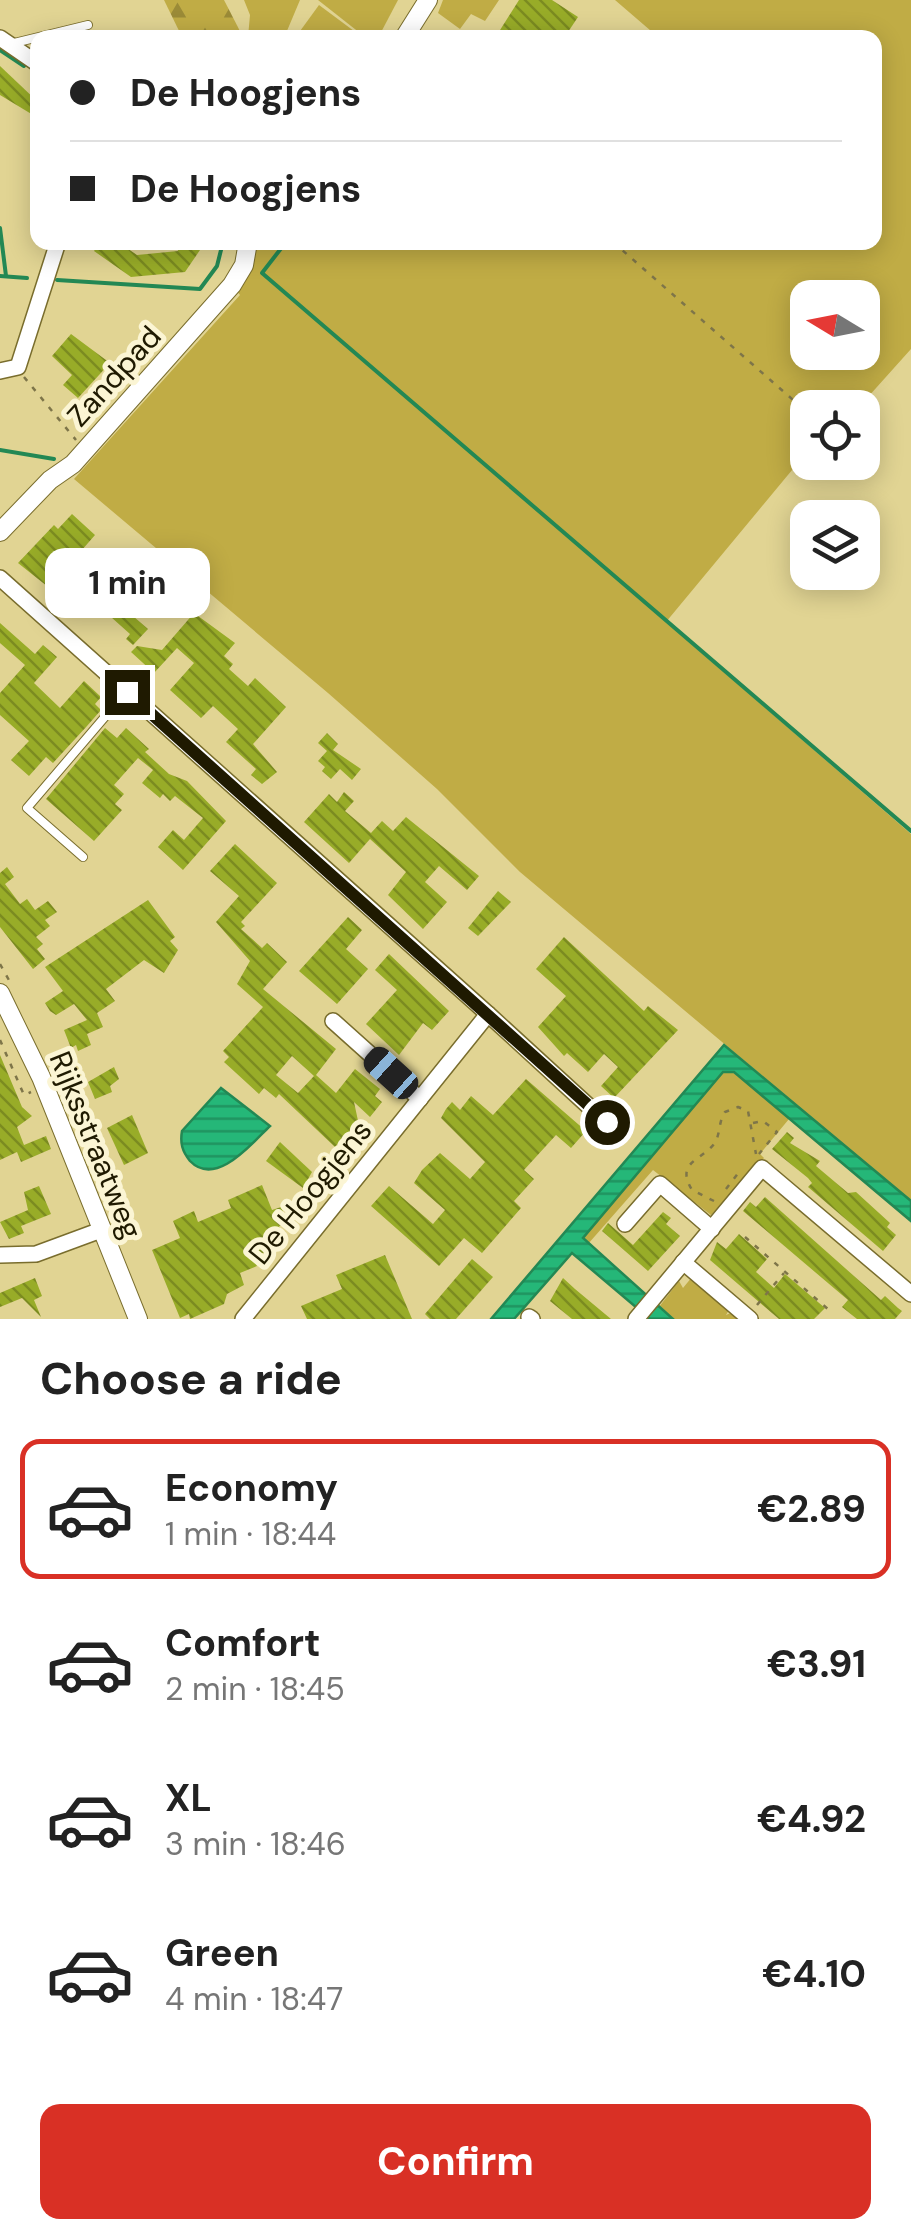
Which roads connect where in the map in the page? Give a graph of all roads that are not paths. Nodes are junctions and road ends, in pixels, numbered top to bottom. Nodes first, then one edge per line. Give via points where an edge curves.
1 (428, 0) edge
2 (88, 25) dead end
3 (62, 30) edge
4 (409, 30) edge
5 (30, 36) edge
6 (5, 41) edge
7 (30, 58) edge
8 (55, 250) edge
9 (247, 250) edge
10 (0, 371) edge
11 (0, 532) edge
12 (0, 578) edge
13 (127, 692) junction
14 (83, 857) dead end
15 (2, 1000) edge
16 (488, 1014) junction
17 (333, 1021) dead end
18 (420, 1099) junction
19 (607, 1122) dead end
20 (625, 1224) dead end
21 (712, 1228) junction
22 (101, 1230) junction
23 (0, 1255) edge
24 (683, 1262) junction
25 (911, 1294) edge
26 (637, 1318) edge
27 (749, 1318) edge
28 (138, 1319) edge
29 (243, 1319) edge

1 - 4 street
2 - 3 lane
5 - 6 lane
6 - 7 street
8 - 10 street via 18,367
9 - 11 street, Zandpad via 232,285 72,464
12 - 13 street
13 - 14 lane via 27,808
13 - 16 street
15 - 22 street, Rijksstraatweg
16 - 18 street, De Hoogjens
16 - 19 street
17 - 18 street
18 - 29 street, De Hoogjens
20 - 21 street via 660,1184
21 - 24 street
21 - 25 street via 754,1164
22 - 23 street via 36,1254
22 - 28 street, Rijksstraatweg
24 - 26 street
24 - 27 street

